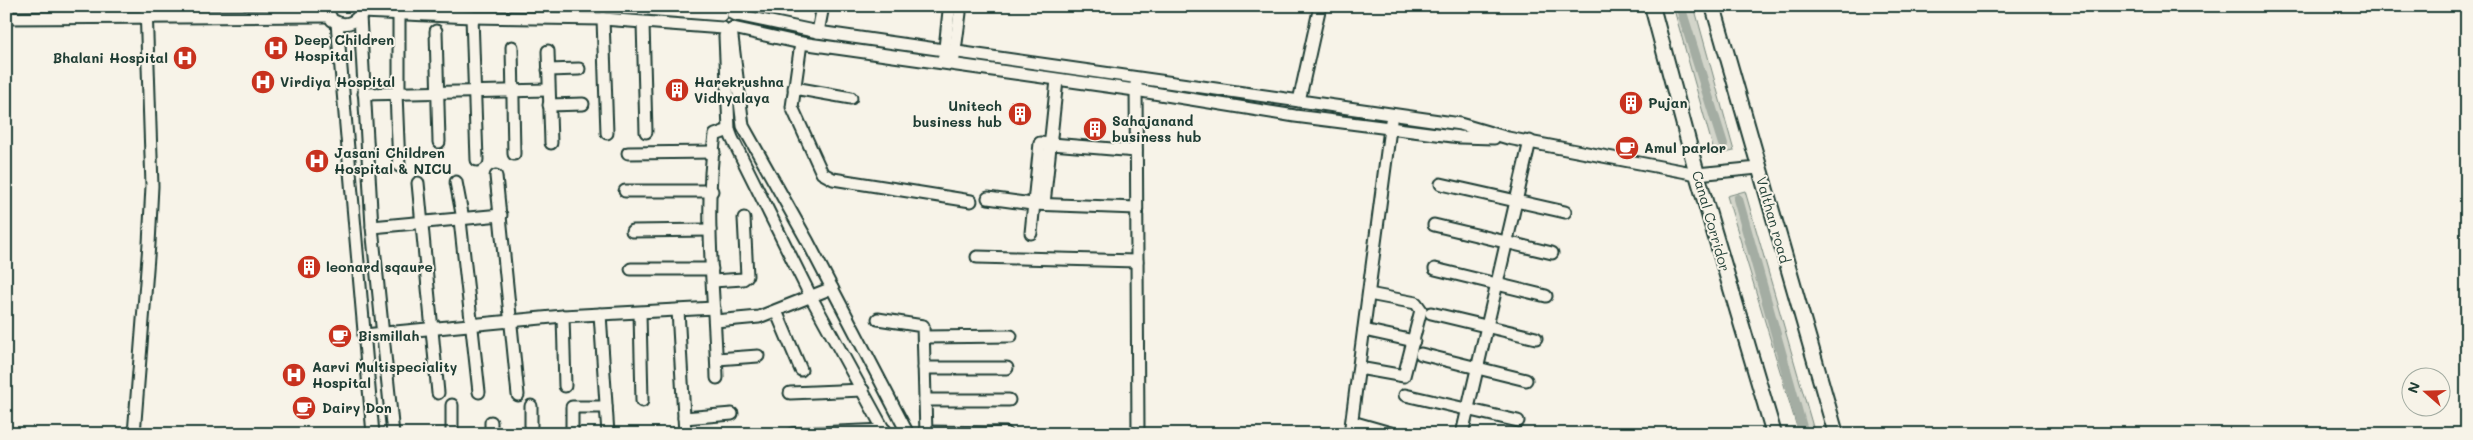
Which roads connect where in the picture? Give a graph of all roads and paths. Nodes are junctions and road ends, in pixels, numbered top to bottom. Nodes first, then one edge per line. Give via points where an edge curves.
1 (146, 6) edge
2 (542, 6) edge
3 (823, 6) edge
4 (952, 6) edge
5 (957, 6) edge
6 (1320, 6) edge
7 (1652, 6) edge
8 (1713, 6) edge
9 (646, 8) edge
10 (361, 11) edge
11 (90, 12) edge
12 (526, 12) edge
13 (728, 12) edge
14 (398, 14) junction
15 (330, 15) edge
16 (6, 18) edge
17 (146, 18) junction
18 (472, 18) junction
19 (603, 19) junction
20 (643, 23) junction
21 (728, 29) junction
22 (436, 31) dead end
23 (818, 32) junction
24 (801, 43) junction
25 (512, 47) dead end
26 (548, 51) dead end
27 (950, 51) junction
28 (948, 64) junction
29 (579, 69) dead end
30 (548, 70) junction
31 (1137, 77) junction
32 (1058, 80) junction
33 (794, 88) junction
34 (548, 90) junction
35 (1135, 90) junction
36 (512, 92) junction
37 (398, 93) junction
38 (475, 93) junction
39 (364, 94) junction
40 (437, 94) junction
41 (851, 98) dead end
42 (1299, 101) junction
43 (583, 104) dead end
44 (549, 105) junction
45 (1390, 114) junction
46 (1391, 127) junction
47 (729, 130) junction
48 (646, 132) dead end
49 (606, 133) dead end
50 (1508, 138) junction
51 (1530, 141) junction
52 (439, 142) dead end
53 (1051, 142) junction
54 (550, 144) dead end
55 (1136, 151) junction
56 (714, 152) junction
57 (628, 153) dead end
58 (514, 154) dead end
59 (477, 160) dead end
60 (399, 166) dead end
61 (1758, 168) junction
62 (1697, 174) junction
63 (496, 176) dead end
64 (456, 182) dead end
65 (418, 183) dead end
66 (1441, 184) dead end
67 (625, 191) dead end
68 (712, 191) junction
69 (988, 198) dead end
70 (1516, 200) junction
71 (971, 201) dead end
72 (1038, 204) junction
73 (1136, 208) junction
74 (1565, 212) dead end
75 (501, 215) junction
76 (744, 218) dead end
77 (462, 220) junction
78 (422, 223) junction
79 (1434, 225) dead end
80 (372, 227) junction
81 (710, 230) junction
82 (632, 231) dead end
83 (1031, 233) dead end
84 (1506, 242) junction
85 (1552, 253) dead end
86 (977, 258) dead end
87 (1137, 261) junction
88 (631, 269) dead end
89 (712, 269) junction
90 (1435, 269) dead end
91 (712, 281) junction
92 (1498, 284) junction
93 (832, 288) junction
94 (1369, 294) junction
95 (1546, 296) dead end
96 (811, 297) junction
97 (714, 308) junction
98 (678, 310) junction
99 (776, 311) junction
100 (640, 312) junction
101 (1431, 313) dead end
102 (600, 314) junction
103 (563, 316) junction
104 (878, 319) dead end
105 (715, 321) junction
106 (512, 322) junction
107 (473, 325) junction
108 (1488, 326) junction
109 (433, 329) junction
110 (1364, 330) junction
111 (382, 334) junction
112 (364, 335) junction
113 (1010, 336) dead end
114 (924, 337) junction
115 (1536, 338) dead end
116 (1414, 341) junction
117 (1421, 354) dead end
118 (758, 356) dead end
119 (717, 359) junction
120 (1478, 367) junction
121 (924, 368) junction
122 (1007, 368) dead end
123 (1359, 368) junction
124 (801, 370) dead end
125 (717, 378) dead end
126 (1526, 380) dead end
127 (565, 386) dead end
128 (863, 390) junction
129 (479, 392) dead end
130 (438, 393) dead end
131 (790, 394) dead end
132 (518, 395) dead end
133 (1406, 395) dead end
134 (925, 400) junction
135 (1009, 400) dead end
136 (642, 402) dead end
137 (452, 406) dead end
138 (531, 406) dead end
139 (606, 407) junction
140 (1467, 409) junction
141 (732, 414) dead end
142 (684, 418) junction
143 (1518, 421) dead end
144 (1351, 428) edge
145 (885, 432) edge
146 (926, 433) edge
147 (1006, 433) edge
148 (134, 434) edge
149 (373, 434) edge
150 (393, 434) edge
151 (452, 434) edge
152 (531, 434) edge
153 (572, 434) edge
154 (608, 434) edge
155 (684, 434) edge
156 (792, 434) edge
157 (908, 434) edge
158 (1138, 434) edge
159 (1394, 434) edge
160 (1462, 434) edge
161 (1774, 434) edge
162 (1836, 434) edge

1 - 17 street
2 - 9 street
3 - 23 street
4 - 27 street via 949,11
5 - 27 street via 960,13
6 - 42 street
7 - 62 main road, Canal Corridor
8 - 61 main road, Valthan road
9 - 13 street
10 - 14 street
10 - 15 street via 350,23
10 - 39 street
11 - 16 street
11 - 17 street
12 - 18 street
12 - 19 street
13 - 21 street via 720,20
13 - 23 street
14 - 18 street
14 - 37 street
15 - 17 street
15 - 112 street
17 - 148 street via 152,186
18 - 38 street
19 - 20 street
19 - 49 street
20 - 21 street
20 - 48 street
21 - 24 street
21 - 47 street
21 - 93 street via 743,126
22 - 40 street
23 - 27 street
24 - 28 street
24 - 33 street
25 - 36 street
26 - 30 street
27 - 28 street
27 - 31 street
28 - 32 street
29 - 30 street
30 - 34 street
31 - 35 street
31 - 42 street
32 - 35 street
32 - 53 street
33 - 41 street
33 - 71 street via 793,110 825,176
34 - 36 street
34 - 44 street
35 - 46 street via 1295,116
35 - 55 street
36 - 38 street
36 - 58 street
37 - 39 street
37 - 40 street
37 - 60 street
38 - 40 street
38 - 59 street
39 - 80 street
40 - 52 street
42 - 45 street
43 - 44 street
44 - 54 street
45 - 46 street
45 - 50 street via 1460,124
46 - 50 street via 1460,138
46 - 94 street
47 - 56 street via 715,134
47 - 96 street
50 - 51 street
51 - 62 street
51 - 70 street
53 - 55 street
53 - 72 street via 1038,144
55 - 73 street
56 - 57 street
56 - 68 street
61 - 62 street
61 - 162 main road, Valthan road
62 - 161 main road, Canal Corridor
63 - 75 street
64 - 77 street
65 - 78 street
66 - 70 street
67 - 68 street
68 - 81 street
69 - 72 street
70 - 74 street
70 - 84 street
72 - 73 street
72 - 83 street
73 - 87 street
75 - 77 street
75 - 106 street
76 - 91 street via 748,276 744,280
77 - 78 street
77 - 107 street
78 - 80 street
78 - 109 street
79 - 84 street
80 - 111 street
81 - 82 street
81 - 89 street
84 - 85 street
84 - 92 street
86 - 87 street
87 - 158 street
88 - 89 street
89 - 91 street
90 - 92 street
91 - 97 street
92 - 95 street
92 - 108 street
93 - 96 street
93 - 157 street
94 - 110 street
94 - 116 street via 1419,305 1421,310
96 - 99 street
96 - 128 street
97 - 98 street
97 - 105 street
98 - 100 street
98 - 142 street
99 - 105 street via 759,317
99 - 124 street
100 - 102 street
100 - 136 street
101 - 108 street
102 - 103 street
102 - 139 street
103 - 106 street
103 - 127 street
104 - 114 street via 922,325
105 - 119 street
106 - 107 street
106 - 132 street
107 - 109 street
107 - 129 street
108 - 115 street
108 - 120 street
109 - 111 street
109 - 130 street
110 - 116 street
110 - 123 street
111 - 112 street
111 - 150 street
112 - 149 street
113 - 114 street
114 - 121 street
116 - 123 street via 1403,376
117 - 120 street
118 - 119 street
119 - 125 street
120 - 126 street
120 - 140 street
121 - 122 street
121 - 134 street
123 - 144 street
128 - 131 street
128 - 145 street
133 - 140 street
134 - 135 street
134 - 146 street
137 - 151 street
138 - 152 street
139 - 153 street via 572,407
139 - 154 street
140 - 143 street
140 - 160 street
141 - 142 street
142 - 155 street
144 - 159 street
145 - 156 street
146 - 147 street

